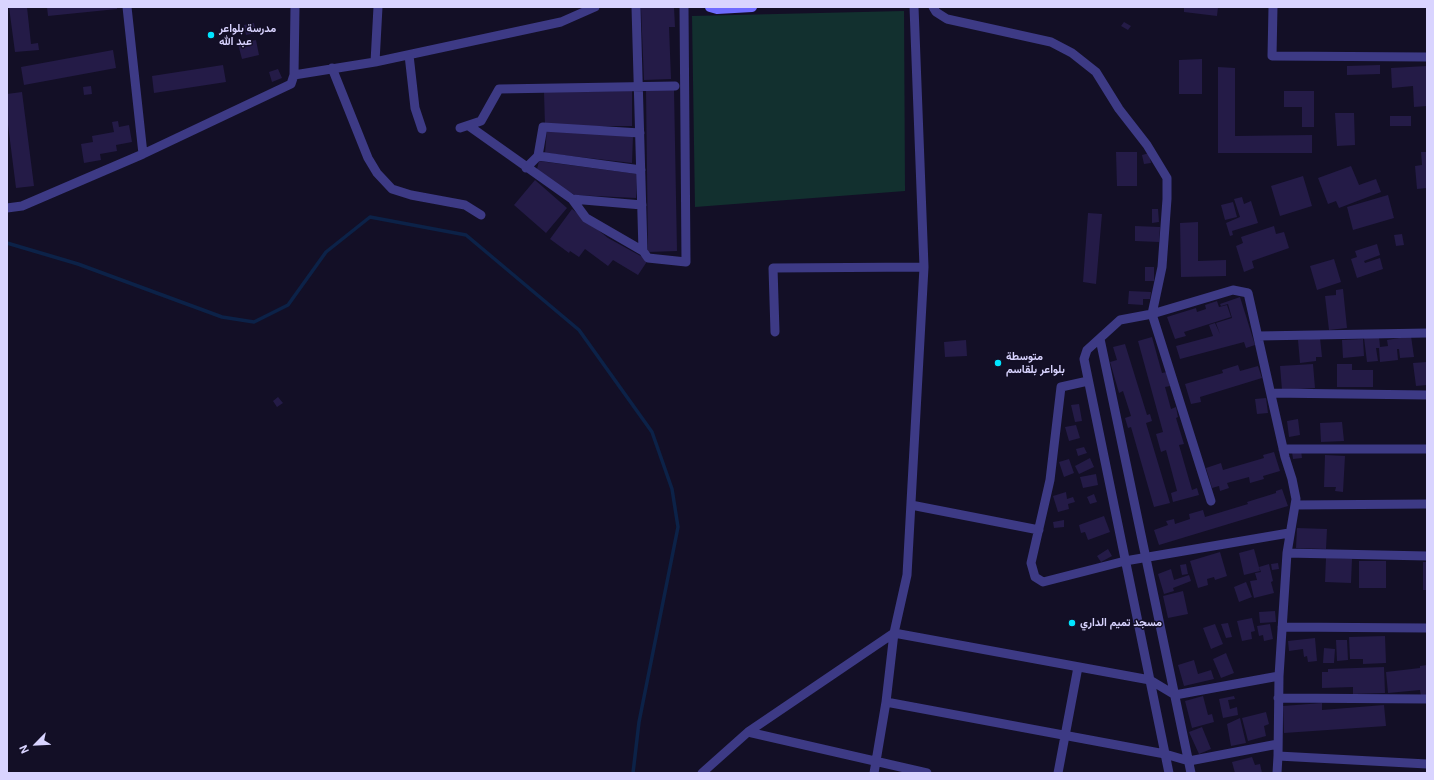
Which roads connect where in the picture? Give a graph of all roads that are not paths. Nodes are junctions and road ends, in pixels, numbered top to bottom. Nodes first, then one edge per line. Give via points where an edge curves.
1 (127, 7) edge
2 (295, 7) edge
3 (378, 7) edge
4 (575, 7) edge
5 (595, 7) edge
6 (636, 7) edge
7 (684, 7) edge
8 (710, 7) edge
9 (752, 7) edge
10 (914, 7) edge
11 (933, 7) edge
12 (1273, 7) edge
13 (572, 17) junction
14 (410, 55) junction
15 (1427, 56) edge
16 (375, 62) junction
17 (332, 68) junction
18 (294, 76) junction
19 (639, 86) junction
20 (675, 86) dead end
21 (422, 129) dead end
22 (640, 133) junction
23 (143, 154) junction
24 (538, 156) junction
25 (526, 168) junction
26 (641, 170) junction
27 (572, 199) junction
28 (642, 205) junction
29 (7, 208) edge
30 (481, 215) dead end
31 (644, 251) junction
32 (924, 267) junction
33 (1152, 314) junction
34 (775, 332) dead end
35 (1427, 333) edge
36 (1258, 336) junction
37 (1100, 339) junction
38 (1088, 381) junction
39 (1271, 393) junction
40 (1427, 395) edge
41 (1283, 449) junction
42 (1427, 449) edge
43 (1211, 501) dead end
44 (1427, 504) edge
45 (911, 505) junction
46 (1295, 505) junction
47 (1039, 530) junction
48 (1289, 533) junction
49 (1287, 553) junction
50 (1427, 556) edge
51 (1146, 558) junction
52 (1125, 561) junction
53 (1282, 627) junction
54 (1427, 628) edge
55 (894, 633) junction
56 (1078, 668) junction
57 (1279, 676) junction
58 (1150, 680) junction
59 (1175, 695) junction
60 (1278, 698) junction
61 (1427, 699) edge
62 (886, 702) junction
63 (748, 732) junction
64 (1065, 735) junction
65 (1278, 744) junction
66 (1165, 754) junction
67 (1278, 756) junction
68 (876, 761) junction
69 (1189, 761) junction
70 (1427, 764) edge
71 (702, 773) edge
72 (874, 773) edge
73 (927, 773) edge
74 (1058, 773) edge
75 (1169, 773) edge
76 (1191, 773) edge
77 (1276, 773) edge

1 - 23 street
2 - 18 street
3 - 16 street
4 - 13 street
5 - 13 street
6 - 19 street
7 - 31 street via 686,262 648,258
8 - 9 main road
10 - 32 street
11 - 33 street via 947,19 1051,42 1072,53 1096,72 1167,178 1162,268
12 - 15 street via 1272,56
13 - 14 street via 561,22
14 - 16 street
14 - 21 street via 415,108
16 - 17 street
17 - 18 street
17 - 30 street via 368,158 392,189 465,205
18 - 23 street via 291,84
19 - 20 street
19 - 22 street
19 - 25 street via 499,89 481,121 465,127
22 - 24 street via 543,127
22 - 26 street
23 - 29 street via 22,206
24 - 25 street
24 - 26 street
25 - 27 street
26 - 28 street
27 - 28 street
27 - 31 street via 586,218
28 - 31 street
32 - 34 street via 773,268
32 - 45 street
33 - 36 street via 1233,290 1248,293
33 - 37 street via 1120,320
33 - 43 street
35 - 36 street
36 - 39 street
37 - 38 street via 1087,350 1084,359
37 - 51 street
38 - 47 street via 1061,388 1050,480
38 - 52 street
39 - 40 street
39 - 41 street
41 - 42 street
41 - 46 street via 1292,479
44 - 46 street
45 - 47 street
45 - 55 street via 907,575
46 - 48 street
47 - 52 street via 1031,563 1035,577 1044,582
48 - 49 street
48 - 51 street
49 - 50 street
49 - 53 street
51 - 52 street
51 - 59 street
52 - 58 street
53 - 54 street
53 - 57 street
55 - 56 street
55 - 62 street
55 - 63 street
56 - 58 street
56 - 64 street
57 - 59 street
57 - 60 street
58 - 59 street
58 - 66 street
59 - 69 street
60 - 61 street
60 - 65 street
62 - 64 street
62 - 68 street
63 - 68 street
63 - 71 street
64 - 66 street
64 - 74 street
65 - 67 street
65 - 69 street
66 - 69 street
66 - 75 street
67 - 70 street
67 - 77 street
68 - 72 street
68 - 73 street
69 - 76 street

